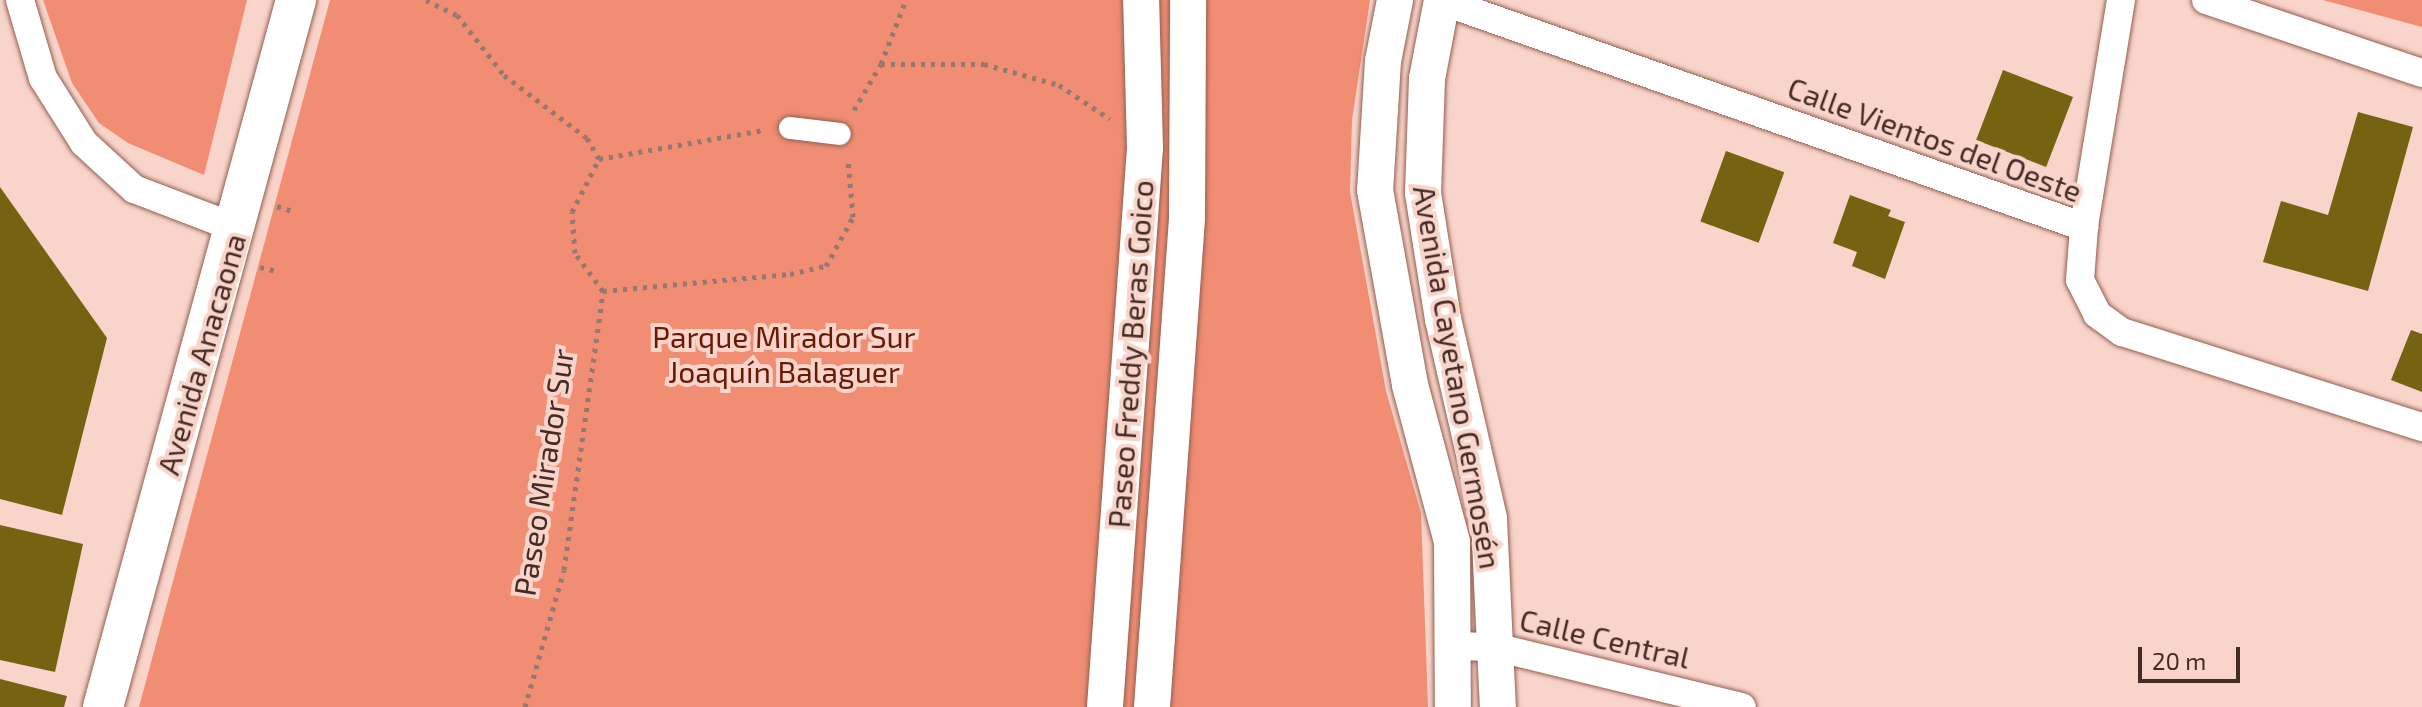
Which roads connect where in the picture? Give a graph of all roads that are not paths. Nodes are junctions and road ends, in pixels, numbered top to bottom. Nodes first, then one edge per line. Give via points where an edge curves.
1 (20, 0) edge
2 (296, 0) edge
3 (1141, 0) edge
4 (1188, 0) edge
5 (1395, 0) edge
6 (1442, 0) edge
7 (2121, 0) edge
8 (2206, 0) edge
9 (2422, 73) edge
10 (790, 128) road end
11 (840, 134) road end
12 (2084, 227) junction
13 (236, 228) junction
14 (1135, 277) junction
15 (1182, 278) junction
16 (2422, 427) edge
17 (1452, 646) junction
18 (1495, 647) junction
19 (103, 707) edge
20 (1105, 707) edge
21 (1152, 707) edge
22 (1453, 707) edge
23 (1498, 707) edge
24 (1742, 707) edge

1 - 13 street via 43,78 84,143 134,189
2 - 13 main road, Avenida Anacaona
3 - 14 street, Paseo Freddy Beras Goico via 1145,148
4 - 15 street, Paseo Freddy Beras Goico
5 - 17 street, Avenida Cayetano Germosén via 1383,61 1375,190 1410,385 1452,542
6 - 12 street, Calle Vientos del Oeste
6 - 18 street, Avenida Cayetano Germosén via 1427,79 1420,152 1423,193 1443,319 1489,519
7 - 12 street
8 - 9 street
10 - 11 street
12 - 16 street, Calle Vientos del Oeste via 2080,280 2097,314 2122,332
13 - 19 main road, Avenida Anacaona
14 - 15 street
14 - 20 street, Paseo Freddy Beras Goico
15 - 21 street, Paseo Freddy Beras Goico
17 - 18 street, Calle Central
17 - 22 street, Avenida Cayetano Germosén
18 - 23 street, Avenida Cayetano Germosén
18 - 24 street, Calle Central

